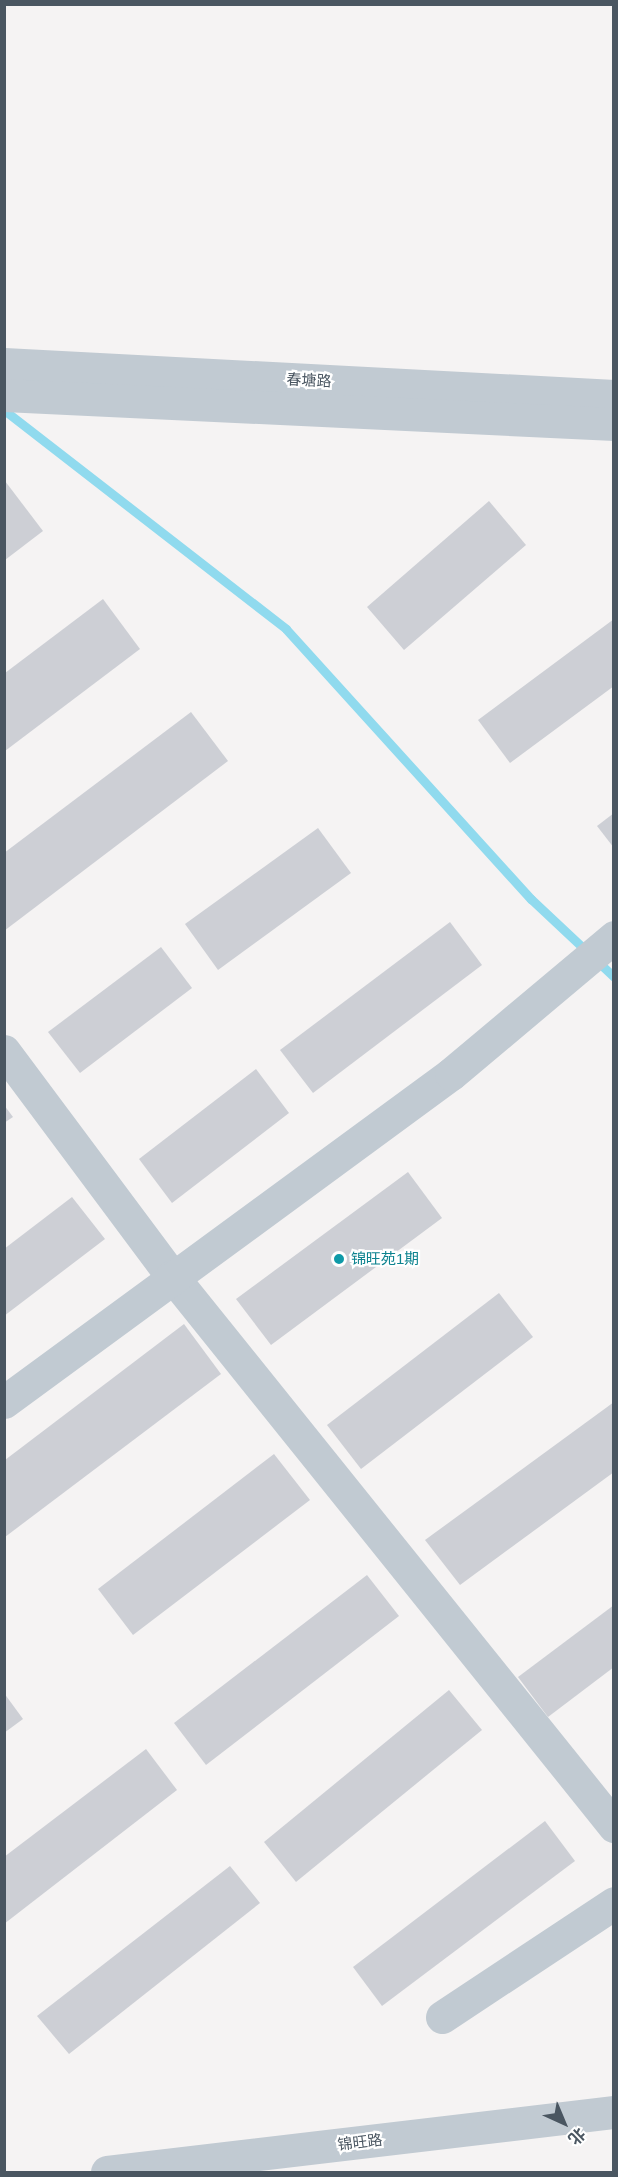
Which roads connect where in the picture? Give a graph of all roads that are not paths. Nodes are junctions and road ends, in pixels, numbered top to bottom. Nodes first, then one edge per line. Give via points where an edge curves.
1 (20, 365) edge
2 (4, 395) edge
3 (614, 396) edge
4 (614, 424) edge
5 (614, 937) edge
6 (4, 1051) edge
7 (172, 1276) junction
8 (4, 1402) edge
9 (614, 1826) edge
10 (614, 1903) edge
11 (442, 2017) dead end
12 (614, 2112) edge
13 (107, 2172) edge

1 - 3 street, 春塘路
2 - 4 street, 春塘路
5 - 7 street via 567,972 451,1074
6 - 7 street
7 - 8 street
7 - 9 street
10 - 11 street
12 - 13 street, 锦旺路

